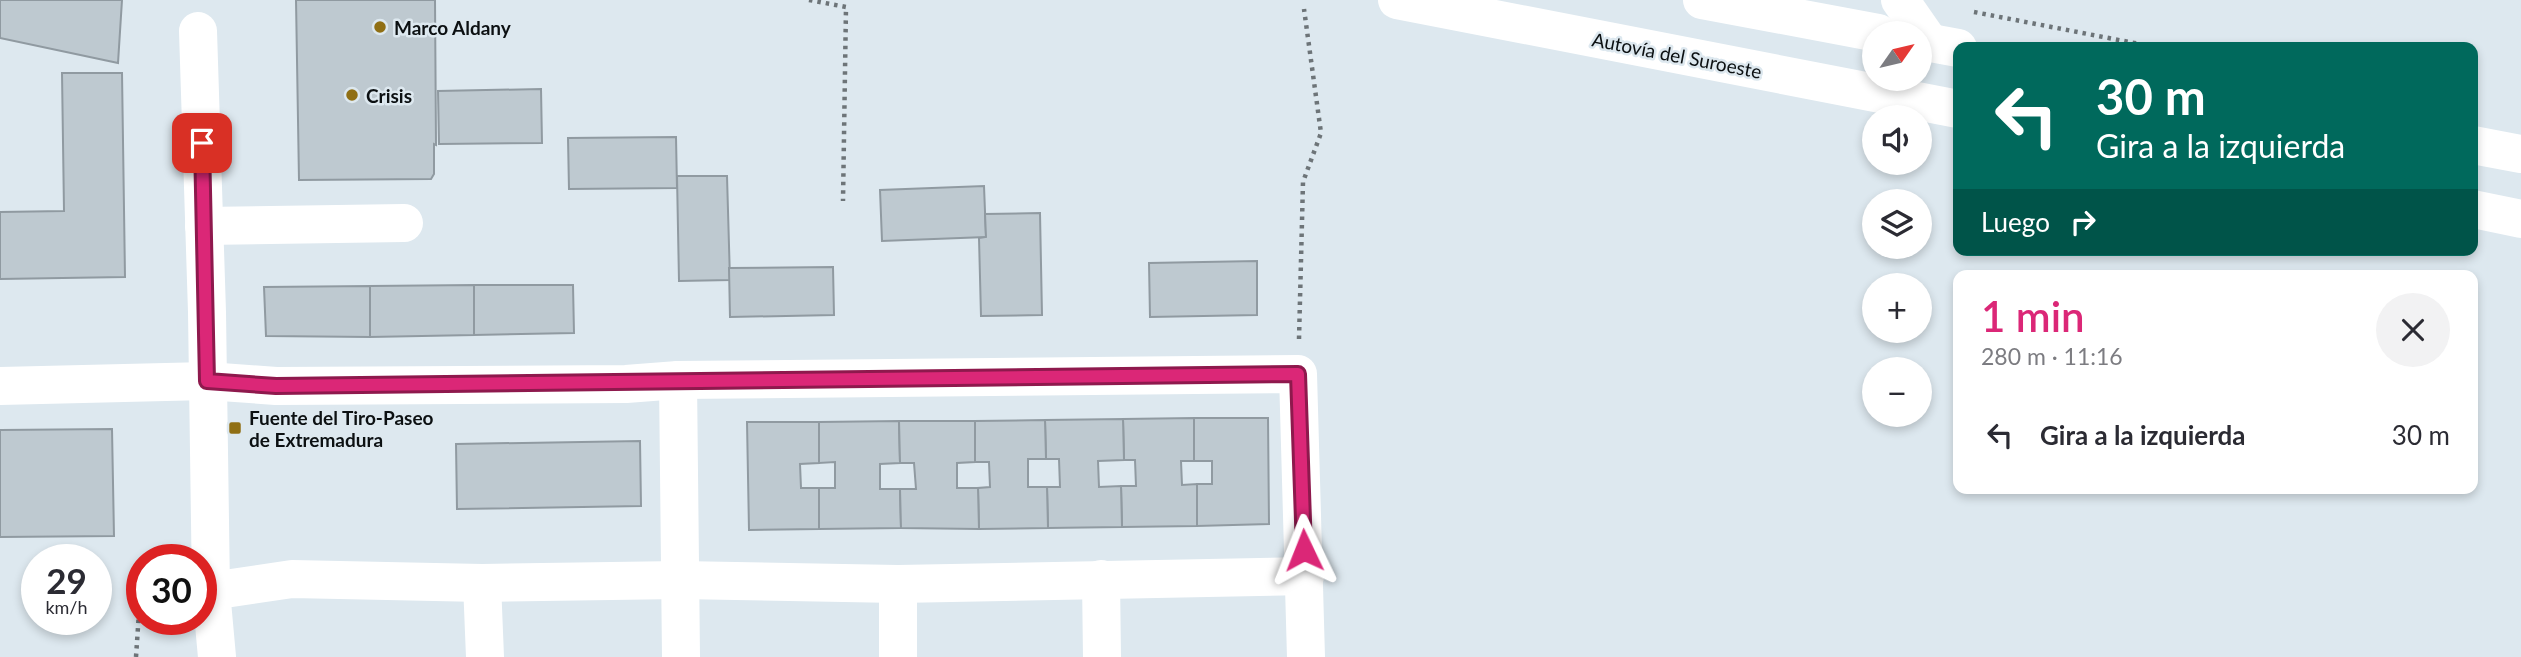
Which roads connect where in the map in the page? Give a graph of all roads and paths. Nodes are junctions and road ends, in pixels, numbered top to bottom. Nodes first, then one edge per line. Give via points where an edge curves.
1 (809, 0) edge
2 (1397, 0) edge
3 (1702, 0) edge
4 (1900, 0) edge
5 (1804, 8) edge
6 (1304, 9) dead end
7 (1961, 10) dead end
8 (1862, 28) edge
9 (198, 31) dead end
10 (2129, 42) edge
11 (1936, 44) edge
12 (1952, 113) edge
13 (2478, 146) edge
14 (2521, 154) edge
15 (843, 201) dead end
16 (2478, 210) edge
17 (2521, 219) edge
18 (404, 223) dead end
19 (204, 226) junction
20 (1298, 374) junction
21 (678, 380) junction
22 (207, 381) junction
23 (0, 386) edge
24 (210, 544) edge
25 (1305, 576) junction
26 (1101, 579) junction
27 (680, 580) junction
28 (482, 583) junction
29 (898, 584) junction
30 (217, 590) edge
31 (137, 635) edge
32 (215, 635) edge
33 (136, 657) edge
34 (217, 657) edge
35 (485, 657) edge
36 (681, 657) edge
37 (898, 657) edge
38 (1102, 657) edge
39 (1306, 657) edge

1 - 15 path via 846,7
2 - 12 main road, Autovía del Suroeste
3 - 5 main road
4 - 11 main road
5 - 8 main road
6 - 20 path via 1321,133 1303,182
7 - 10 path
9 - 19 main road
13 - 14 main road
16 - 17 main road
18 - 19 main road
19 - 22 main road
20 - 21 main road
20 - 25 main road
21 - 22 main road via 276,386
21 - 27 main road
22 - 23 main road
22 - 24 main road
25 - 26 main road
25 - 39 main road
26 - 29 main road
26 - 38 main road
27 - 28 main road
27 - 29 main road
27 - 36 main road
28 - 30 main road via 292,579
28 - 35 main road
29 - 37 main road
31 - 33 path
32 - 34 main road

